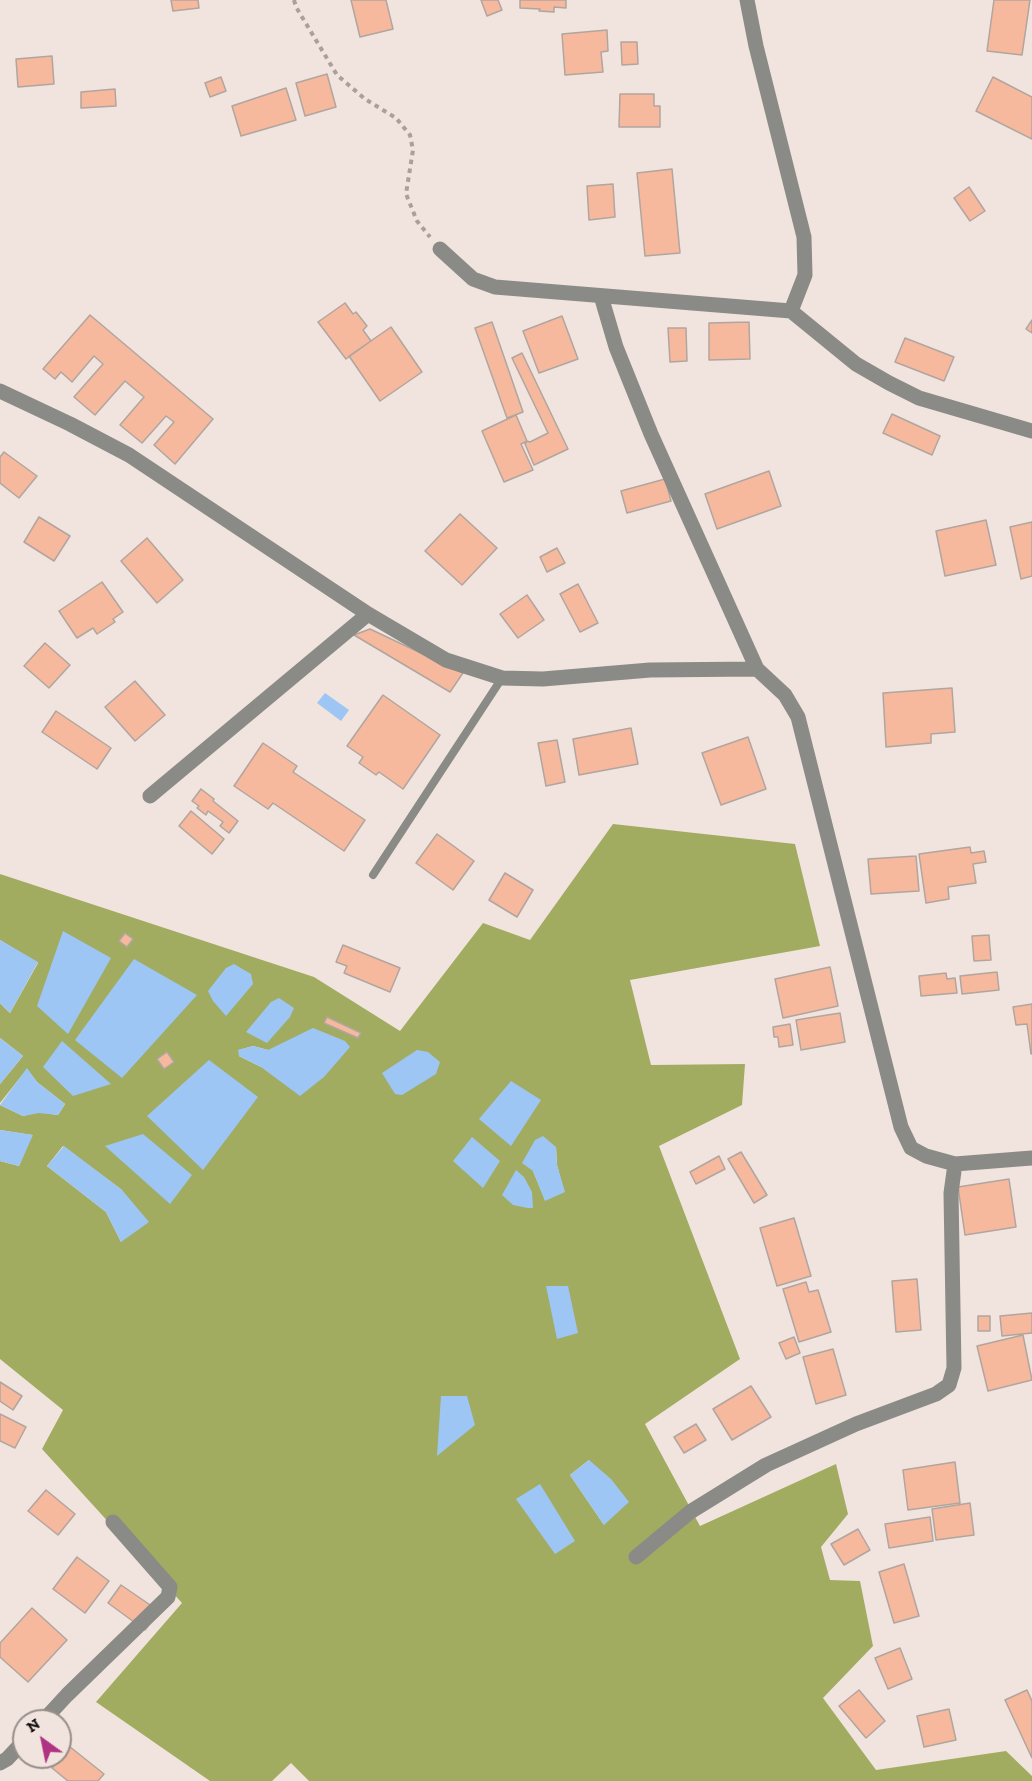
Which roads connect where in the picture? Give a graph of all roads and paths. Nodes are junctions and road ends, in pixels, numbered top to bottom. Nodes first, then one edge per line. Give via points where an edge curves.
1 (294, 0) edge
2 (747, 0) edge
3 (440, 249) joint
4 (601, 296) junction
5 (791, 311) junction
6 (0, 391) edge
7 (1032, 431) edge
8 (368, 614) junction
9 (757, 669) junction
10 (502, 678) junction
11 (150, 796) dead end
12 (373, 875) dead end
13 (1032, 1158) edge
14 (955, 1164) junction
15 (113, 1522) dead end
16 (636, 1557) dead end
17 (54, 1709) edge
18 (12, 1754) edge
19 (0, 1763) edge

1 - 3 path via 337,75 396,118 410,135 413,150 406,194 417,221
2 - 5 street via 804,237 805,275
3 - 4 street via 473,279 495,287
4 - 5 street
4 - 9 street via 651,434
5 - 7 street via 856,364 919,398
6 - 8 street via 129,455
8 - 10 street via 446,660
8 - 11 street
9 - 10 street
9 - 14 street via 785,695 798,717 901,1127 911,1148
10 - 12 lane
13 - 14 street
14 - 16 street via 951,1193 954,1368 949,1385 936,1394 856,1424 766,1465 690,1512
15 - 17 street via 170,1587 168,1597
18 - 19 street

